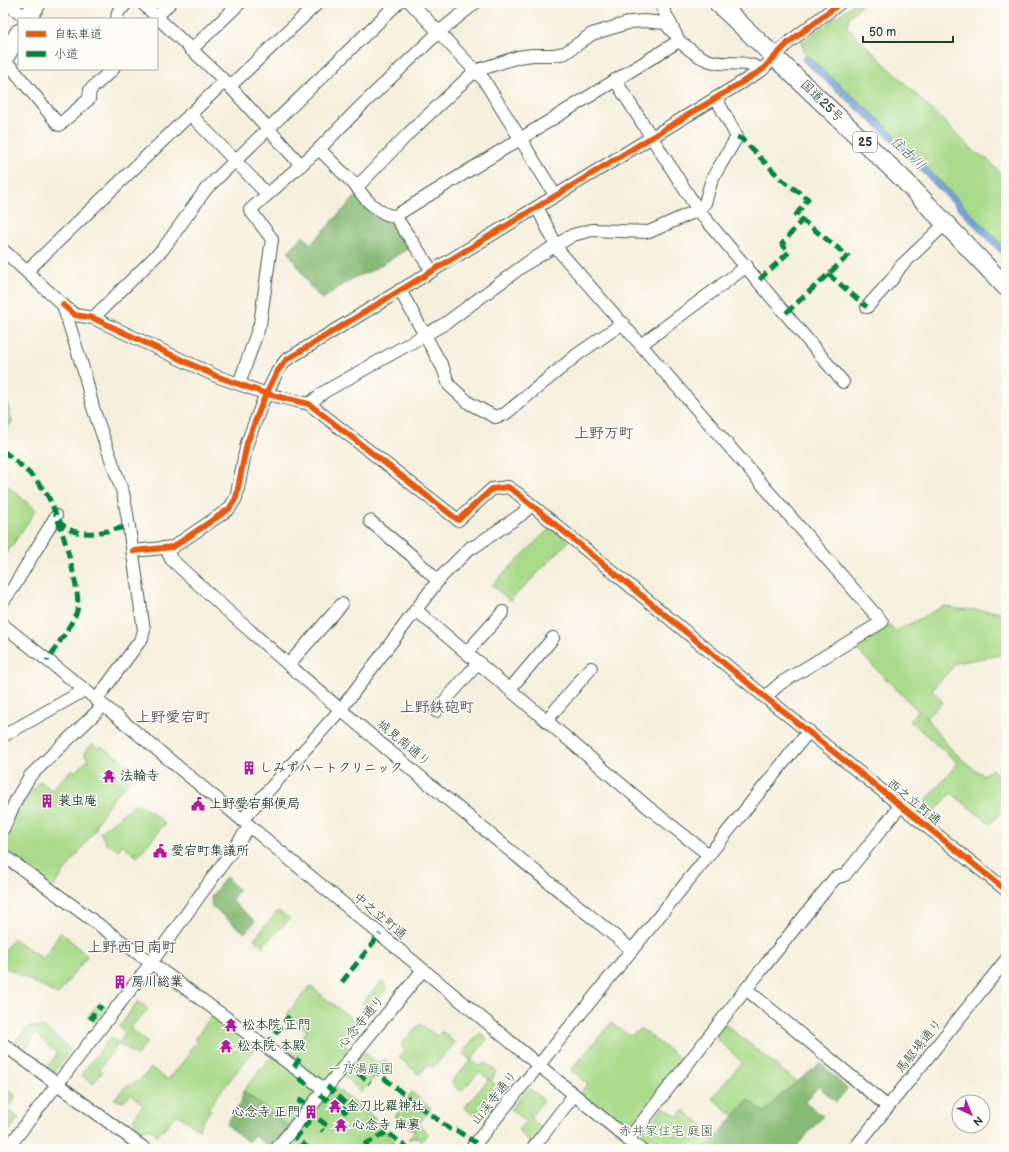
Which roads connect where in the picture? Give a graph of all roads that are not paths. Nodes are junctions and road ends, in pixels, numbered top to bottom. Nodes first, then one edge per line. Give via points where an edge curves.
1 (5, 3) edge
2 (127, 3) edge
3 (142, 3) edge
4 (170, 3) edge
5 (240, 3) edge
6 (318, 3) edge
7 (398, 3) edge
8 (411, 3) edge
9 (475, 3) edge
10 (660, 3) edge
11 (718, 3) edge
12 (840, 3) edge
13 (28, 18) edge
14 (117, 18) edge
15 (154, 18) edge
16 (159, 24) edge
17 (439, 32) junction
18 (18, 35) edge
19 (678, 38) junction
20 (191, 50) junction
21 (776, 57) junction
22 (3, 60) edge
23 (3, 63) edge
24 (112, 70) edge
25 (762, 70) junction
26 (475, 71) junction
27 (615, 80) junction
28 (227, 84) junction
29 (716, 98) junction
30 (190, 114) junction
31 (267, 128) junction
32 (651, 136) junction
33 (520, 139) junction
34 (319, 149) junction
35 (235, 160) junction
36 (301, 166) junction
37 (357, 187) junction
38 (267, 194) junction
39 (555, 195) junction
40 (536, 207) junction
41 (698, 210) junction
42 (395, 216) junction
43 (946, 223) junction
44 (556, 245) junction
45 (3, 250) edge
46 (747, 266) junction
47 (26, 271) junction
48 (432, 271) junction
49 (1006, 288) edge
50 (400, 290) junction
51 (63, 305) junction
52 (867, 306) dead end
53 (93, 318) junction
54 (623, 323) junction
55 (424, 334) junction
56 (642, 344) junction
57 (843, 382) dead end
58 (239, 384) junction
59 (267, 394) junction
60 (309, 404) junction
61 (532, 505) junction
62 (56, 516) dead end
63 (370, 521) dead end
64 (166, 548) junction
65 (133, 551) junction
66 (438, 581) junction
67 (3, 601) edge
68 (342, 604) dead end
69 (416, 610) junction
70 (503, 612) dead end
71 (3, 625) edge
72 (553, 638) dead end
73 (467, 652) junction
74 (479, 662) junction
75 (289, 664) junction
76 (590, 668) dead end
77 (510, 689) junction
78 (85, 690) junction
79 (765, 697) junction
80 (99, 703) junction
81 (341, 709) junction
82 (436, 711) dead end
83 (547, 720) junction
84 (809, 731) junction
85 (3, 736) edge
86 (901, 805) junction
87 (246, 823) junction
88 (3, 829) edge
89 (3, 855) edge
90 (709, 855) junction
91 (1006, 890) edge
92 (632, 950) junction
93 (1006, 960) edge
94 (151, 963) junction
95 (423, 970) junction
96 (746, 989) junction
97 (3, 1044) edge
98 (539, 1066) junction
99 (57, 1084) junction
100 (324, 1089) junction
101 (574, 1095) junction
102 (888, 1107) junction
103 (628, 1140) junction
104 (7, 1149) edge
105 (145, 1149) edge
106 (276, 1149) edge
107 (471, 1149) edge
108 (532, 1149) edge
109 (640, 1149) edge
110 (854, 1149) edge

1 - 13 street
2 - 14 street via 118,12
3 - 15 street
4 - 16 street
5 - 20 street
6 - 28 street
7 - 31 street
8 - 17 street
9 - 17 street
10 - 19 street
11 - 21 highway, 国道25号 / 25
12 - 21 street via 788,43
16 - 20 street
17 - 26 street
17 - 34 street
18 - 22 highway
19 - 25 street via 704,59 718,63 754,64
19 - 26 street via 665,23 631,22 592,34 564,53 518,57
19 - 27 street
20 - 28 street
21 - 25 street
21 - 43 highway, 国道25号 / 25 via 904,179
23 - 24 street via 12,68 59,125 89,99 90,90
25 - 29 street
26 - 33 street via 484,80
26 - 37 street via 409,133
27 - 32 street
27 - 33 street
28 - 30 street
28 - 31 street
29 - 32 street
29 - 41 street via 737,137 712,179 705,203
30 - 35 street
30 - 47 street
31 - 35 street
31 - 36 street
32 - 39 street
32 - 41 street
33 - 39 street
33 - 42 street
34 - 36 street
34 - 37 street
35 - 38 street
35 - 53 street via 206,189 163,249
36 - 38 street
37 - 42 street via 386,215
38 - 58 street via 250,210 272,239 260,324
39 - 40 street
40 - 44 street
40 - 48 street
41 - 44 street via 649,232 592,230 573,235
41 - 46 street
42 - 48 street
43 - 49 highway, 国道25号 / 25
43 - 52 street via 900,268
44 - 54 street
44 - 55 street via 527,263 446,323
45 - 47 street
46 - 56 street
46 - 57 street
47 - 51 street
48 - 50 street
50 - 55 street
50 - 59 street via 286,360 277,372
51 - 53 street via 74,315
51 - 65 street via 93,408 123,493
53 - 58 street via 216,376
54 - 55 street via 560,368 504,414 495,417 469,403 449,385
54 - 56 street
55 - 60 street via 324,392
56 - 79 street via 882,622 781,683
58 - 59 street
59 - 60 street
59 - 64 street via 247,443 239,488 233,504 218,518
60 - 61 street, 西之立町通 via 458,520 492,489 498,487 508,488
61 - 66 street via 471,547
61 - 79 street, 西之立町通
62 - 67 street
63 - 66 street
64 - 65 street
64 - 75 street, 城見南通り via 171,559 242,625
65 - 80 street via 144,630 142,638
66 - 69 street
68 - 75 street
69 - 73 street
69 - 81 street
70 - 73 street
71 - 78 street, 中之立町通
72 - 77 street
73 - 74 street
74 - 77 street
74 - 82 street
75 - 81 street, 城見南通り
76 - 83 street
77 - 83 street
78 - 80 street, 中之立町通
78 - 85 street
79 - 84 street, 西之立町通
80 - 87 street, 中之立町通
80 - 88 street via 30,776
81 - 87 street
81 - 92 street, 城見南通り
83 - 90 street
84 - 86 street, 西之立町通
84 - 90 street, 山渓寺通り
86 - 91 street, 西之立町通
86 - 96 street via 845,875 836,878
87 - 94 street
87 - 95 street, 中之立町通
89 - 94 street
90 - 92 street, 山渓寺通り
92 - 98 street, 山渓寺通り
93 - 102 street, 馬駆場通り
94 - 99 street
94 - 100 street
95 - 98 street, 中之立町通
95 - 100 street, 心念寺通り
96 - 102 street
96 - 103 street
97 - 99 street
98 - 101 street, 中之立町通
98 - 107 street, 山渓寺通り
99 - 104 street
99 - 105 street
100 - 106 street, 心念寺通り
101 - 103 street, 中之立町通
101 - 108 street
102 - 110 street, 馬駆場通り
103 - 109 street, 中之立町通

